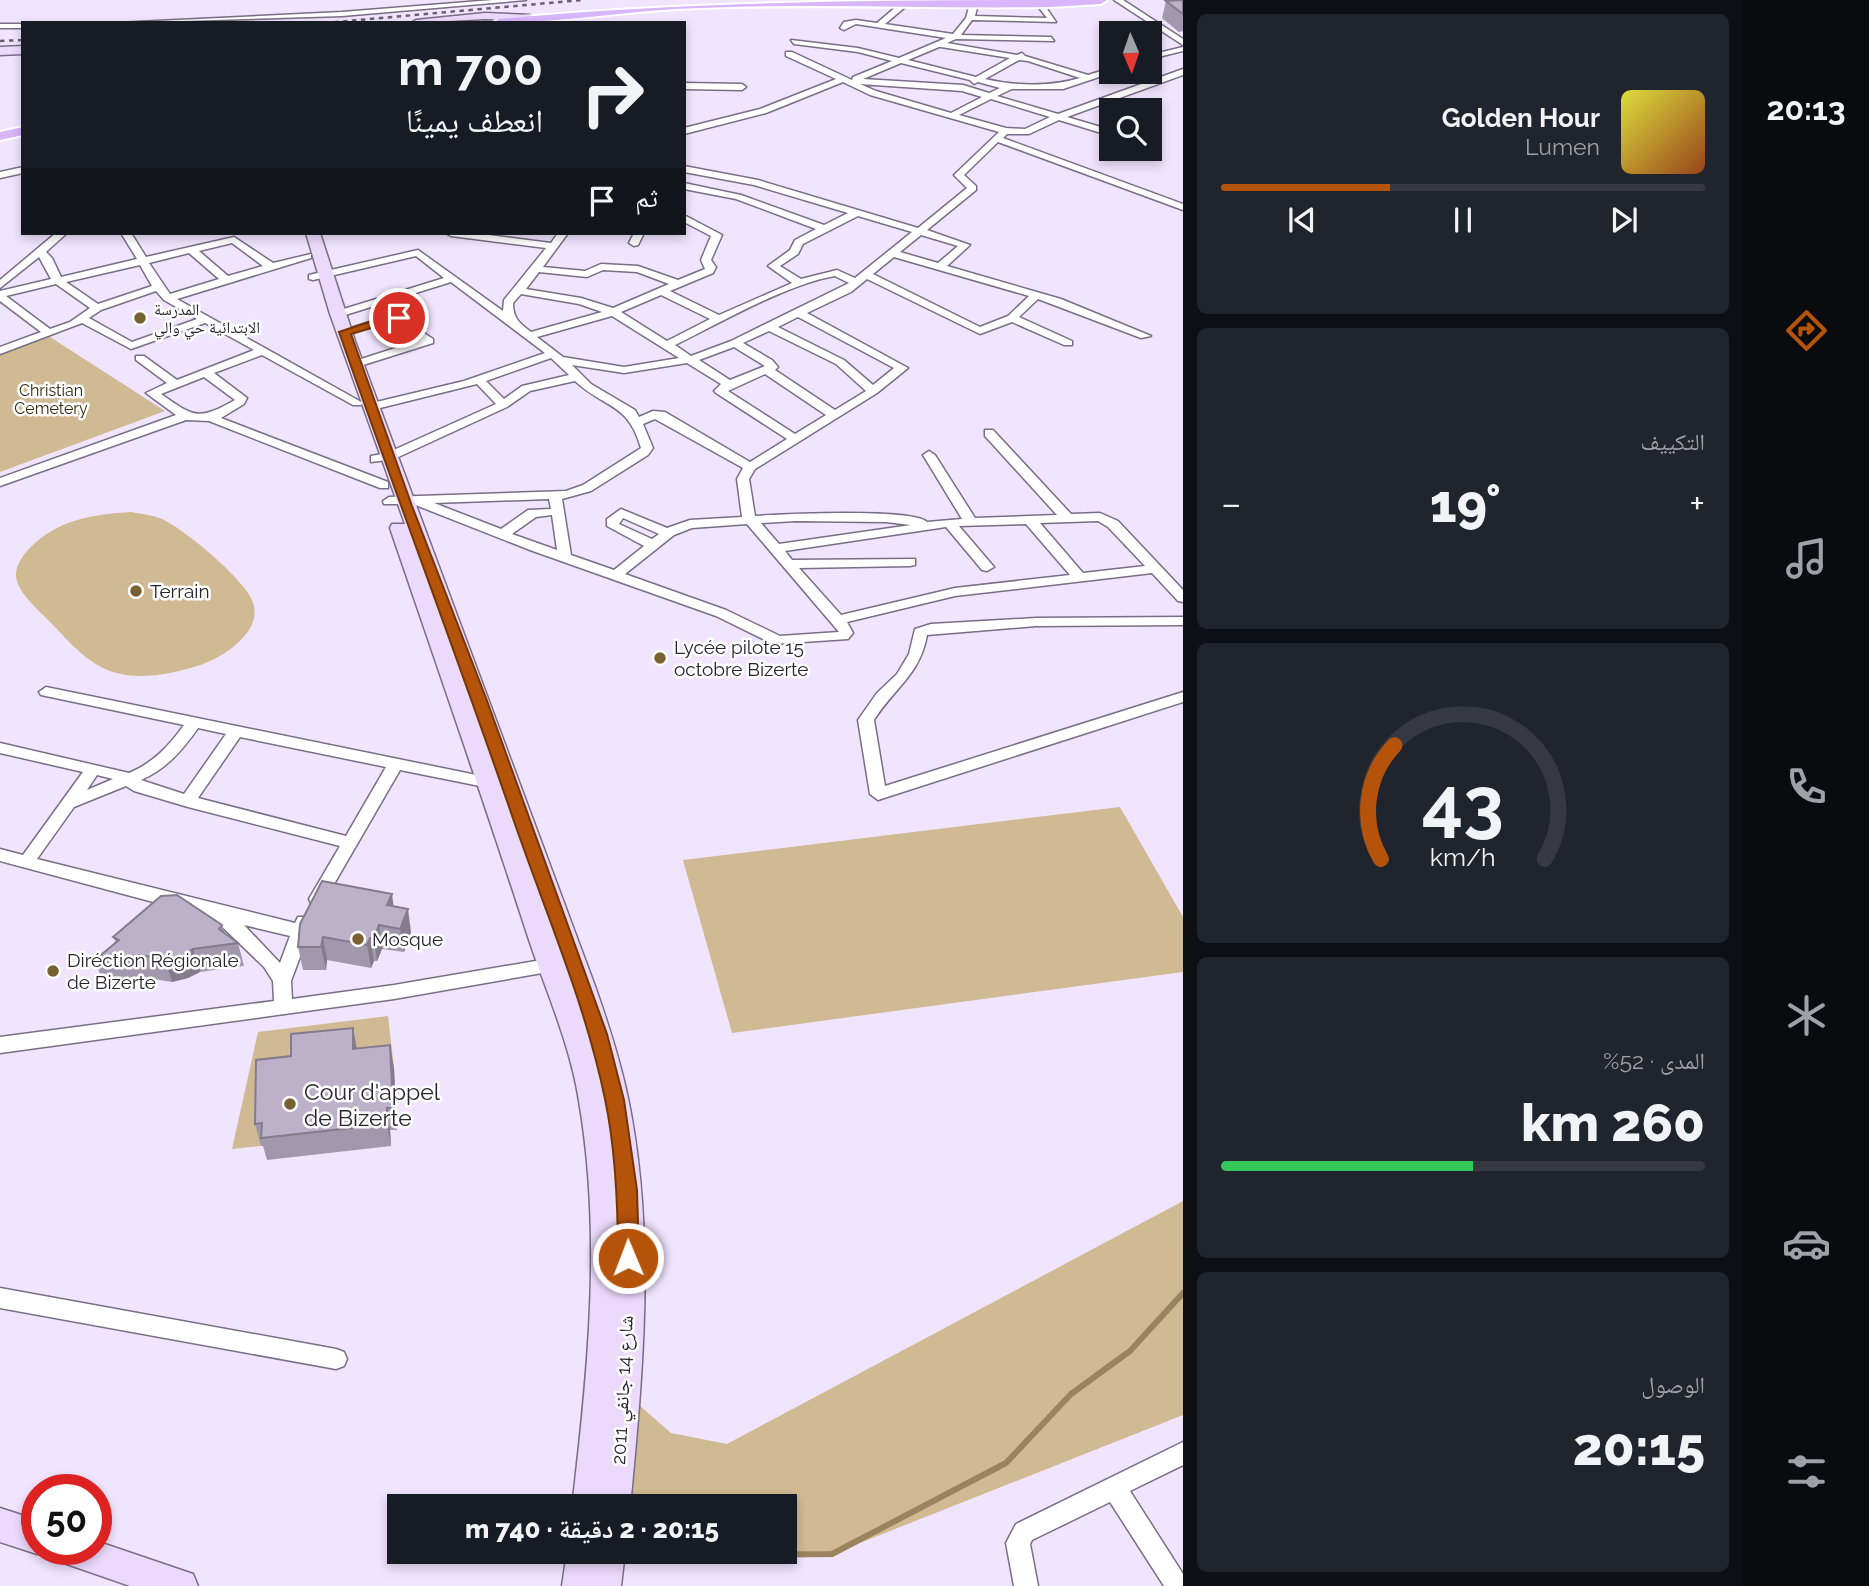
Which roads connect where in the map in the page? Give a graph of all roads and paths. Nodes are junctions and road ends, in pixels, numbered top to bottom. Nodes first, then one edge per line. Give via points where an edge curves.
1 (522, 0) edge
2 (761, 0) edge
3 (1101, 0) edge
4 (1118, 0) edge
5 (977, 1) edge
6 (1038, 1) edge
7 (907, 2) junction
8 (342, 14) junction
9 (523, 17) junction
10 (971, 18) junction
11 (169, 21) edge
12 (346, 21) edge
13 (435, 21) edge
14 (496, 21) edge
15 (507, 21) edge
16 (0, 26) edge
17 (21, 26) edge
18 (878, 26) junction
19 (883, 36) dead end
20 (955, 37) junction
21 (794, 42) dead end
22 (1183, 43) edge
23 (938, 45) junction
24 (1183, 49) edge
25 (21, 50) edge
26 (0, 51) edge
27 (789, 54) dead end
28 (1162, 54) edge
29 (1019, 57) junction
30 (902, 59) junction
31 (1183, 72) edge
32 (1099, 74) edge
33 (978, 78) junction
34 (1090, 78) junction
35 (846, 81) junction
36 (686, 86) edge
37 (742, 87) dead end
38 (1008, 87) junction
39 (963, 88) junction
40 (990, 96) junction
41 (951, 116) junction
42 (1058, 117) junction
43 (1099, 129) edge
44 (686, 130) edge
45 (21, 131) edge
46 (1005, 131) junction
47 (1, 134) edge
48 (995, 138) junction
49 (21, 170) edge
50 (686, 170) edge
51 (0, 175) edge
52 (686, 186) edge
53 (1183, 207) edge
54 (858, 212) junction
55 (686, 219) edge
56 (825, 229) junction
57 (917, 230) junction
58 (60, 235) edge
59 (127, 235) edge
60 (226, 235) edge
61 (467, 235) edge
62 (561, 235) edge
63 (234, 240) junction
64 (553, 246) junction
65 (191, 250) junction
66 (39, 252) junction
67 (891, 253) junction
68 (312, 255) edge
69 (397, 256) junction
70 (144, 260) junction
71 (271, 266) junction
72 (940, 267) junction
73 (535, 268) junction
74 (411, 270) dead end
75 (866, 275) junction
76 (57, 279) junction
77 (451, 279) junction
78 (226, 280) junction
79 (676, 283) junction
80 (800, 283) junction
81 (856, 283) junction
82 (0, 285) edge
83 (158, 287) junction
84 (519, 291) junction
85 (661, 291) junction
86 (0, 295) edge
87 (1036, 295) junction
88 (168, 298) junction
89 (748, 305) junction
90 (97, 308) junction
91 (614, 312) junction
92 (798, 313) junction
93 (1012, 318) junction
94 (82, 319) junction
95 (718, 319) junction
96 (204, 320) junction
97 (341, 323) junction
98 (775, 324) junction
99 (514, 325) junction
100 (49, 333) junction
101 (529, 336) junction
102 (1145, 336) dead end
103 (735, 343) junction
104 (1068, 343) dead end
105 (667, 345) junction
106 (0, 351) edge
107 (263, 351) junction
108 (556, 357) junction
109 (140, 358) dead end
110 (692, 359) junction
111 (356, 364) junction
112 (767, 370) junction
113 (206, 373) junction
114 (576, 377) junction
115 (480, 380) junction
116 (175, 384) junction
117 (729, 384) junction
118 (873, 391) junction
119 (365, 405) junction
120 (503, 405) junction
121 (835, 415) junction
122 (185, 416) junction
123 (211, 418) junction
124 (639, 422) junction
125 (989, 433) dead end
126 (796, 439) junction
127 (929, 455) dead end
128 (383, 458) junction
129 (750, 467) junction
130 (0, 482) edge
131 (397, 496) junction
132 (555, 496) junction
133 (548, 512) dead end
134 (1066, 517) junction
135 (749, 518) junction
136 (1029, 519) junction
137 (970, 521) junction
138 (949, 523) junction
139 (933, 526) junction
140 (668, 533) junction
141 (503, 534) junction
142 (653, 545) junction
143 (775, 549) junction
144 (565, 557) junction
145 (910, 562) dead end
146 (789, 564) junction
147 (987, 567) dead end
148 (1155, 569) junction
149 (616, 575) junction
150 (1081, 579) junction
151 (1183, 598) edge
152 (838, 620) junction
153 (1183, 621) edge
154 (46, 692) dead end
155 (1183, 697) edge
156 (194, 722) junction
157 (236, 731) junction
158 (0, 748) edge
159 (396, 764) junction
160 (93, 769) junction
161 (130, 778) junction
162 (490, 783) junction
163 (188, 801) junction
164 (69, 803) junction
165 (350, 843) junction
166 (0, 855) edge
167 (27, 861) junction
168 (216, 912) junction
169 (299, 931) junction
170 (561, 964) junction
171 (282, 981) junction
172 (283, 1006) junction
173 (0, 1045) edge
174 (0, 1298) edge
175 (336, 1359) dead end
176 (1183, 1453) edge
177 (1113, 1487) junction
178 (591, 1494) edge
179 (614, 1494) edge
180 (0, 1525) edge
181 (21, 1532) edge
182 (112, 1563) edge
183 (582, 1564) edge
184 (607, 1564) edge
185 (181, 1586) edge
186 (579, 1586) edge
187 (604, 1586) edge
188 (1026, 1586) edge
189 (1177, 1586) edge

1 - 8 street
2 - 9 main road via 623,4
3 - 6 main road
4 - 22 street
5 - 6 main road
5 - 7 main road
5 - 10 street
6 - 10 street via 1052,20
7 - 9 main road via 648,5
7 - 18 street
8 - 11 street
8 - 12 street
9 - 13 main road
9 - 14 main road
9 - 15 main road
10 - 20 street
16 - 17 street
18 - 19 street via 853,22 844,27
18 - 20 street
20 - 23 street
20 - 29 street via 1051,39
21 - 30 street
23 - 29 street
23 - 30 street
24 - 28 street
25 - 26 main road
27 - 35 street
29 - 33 street
29 - 34 street
30 - 33 street
30 - 35 street
31 - 42 street
32 - 34 street
33 - 38 street
33 - 39 street
34 - 38 street via 1063,86
35 - 39 street
35 - 41 street
35 - 44 street via 763,111
36 - 37 street
38 - 40 street
39 - 40 street
40 - 41 street
40 - 42 street
41 - 46 street
42 - 43 street
42 - 46 street via 1026,132
45 - 47 main road
46 - 48 street
48 - 53 street
48 - 57 street via 959,175 973,188
49 - 51 street
50 - 54 street via 755,182
52 - 56 street via 738,197
54 - 56 street
54 - 57 street
55 - 79 street via 718,238 706,260 711,269
56 - 80 street via 799,242 794,252 773,266
57 - 67 street
57 - 72 street via 965,245
58 - 66 street
59 - 70 street
60 - 63 street
61 - 64 street
62 - 64 street
63 - 65 street
63 - 71 street
64 - 73 street
65 - 70 street
65 - 78 street
66 - 76 street
66 - 82 street
67 - 72 street
67 - 75 street
68 - 69 street
68 - 71 street
68 - 97 main road, شارع 14 جانفي 2011
68 - 119 main road, شارع 14 جانفي 2011
69 - 74 street
69 - 77 street via 418,253
70 - 76 street
70 - 83 street
71 - 78 street
72 - 87 street
73 - 79 street via 587,274 601,267 638,269
73 - 84 street
75 - 81 street
75 - 93 street via 976,330
76 - 86 street
76 - 90 street
77 - 97 street
77 - 99 street
78 - 88 street
79 - 85 street
80 - 81 street via 833,273
80 - 89 street
81 - 92 street
83 - 88 street
83 - 90 street
84 - 91 street via 581,301
84 - 99 street via 507,307
85 - 91 street
85 - 95 street
86 - 100 street
87 - 93 street
87 - 102 street
88 - 96 street
89 - 95 street
89 - 98 street
90 - 94 street
91 - 101 street
91 - 105 street
92 - 98 street
92 - 118 street via 902,368
93 - 104 street
94 - 96 street via 131,346
94 - 100 street
95 - 105 street
96 - 107 street
97 - 111 main road, شارع 14 جانفي 2011
97 - 111 street via 395,317 429,341
98 - 103 street
98 - 118 street via 844,364
99 - 101 street
100 - 106 street
101 - 108 street
103 - 110 street
103 - 112 street via 771,365
105 - 110 street
107 - 113 street
107 - 119 street
108 - 110 street via 624,370
108 - 114 street
108 - 115 street
109 - 116 street
110 - 117 street
111 - 119 main road, شارع 14 جانفي 2011
112 - 117 street
112 - 121 street
113 - 116 street
113 - 123 street via 241,398
114 - 120 street via 526,388
114 - 124 street
115 - 119 street
115 - 120 street
116 - 122 street via 152,394
117 - 126 street via 720,391
118 - 121 street
119 - 128 main road, شارع 14 جانفي 2011
120 - 128 street
121 - 126 street
122 - 123 street
122 - 130 street
123 - 131 street
124 - 129 street via 661,415
124 - 132 street via 644,452 587,488
125 - 134 street
126 - 129 street
127 - 137 street
128 - 131 main road, شارع 14 جانفي 2011
129 - 135 street via 743,479
131 - 132 street
131 - 141 street
131 - 162 main road, شارع 14 جانفي 2011
131 - 170 main road, شارع 14 جانفي 2011 via 479,698
132 - 144 street
133 - 141 street via 533,513
134 - 136 street
134 - 148 street via 1107,520
135 - 139 street via 886,517
135 - 140 street via 690,524
135 - 143 street
136 - 137 street
136 - 150 street
137 - 138 street
138 - 139 street
138 - 147 street
139 - 143 street
140 - 142 street
140 - 142 street via 621,513 612,522
141 - 144 street
142 - 149 street
143 - 146 street
144 - 149 street
145 - 146 street
146 - 152 street
148 - 150 street
148 - 151 street
149 - 152 street via 721,613 778,640 843,636 845,628
150 - 152 street via 955,592
153 - 155 street via 1036,622 920,632 916,654 903,677 882,696 866,720 878,794
154 - 156 street
156 - 157 street
156 - 161 street via 163,761
157 - 159 street
157 - 163 street
158 - 160 street
159 - 162 street
159 - 165 street
160 - 161 street
160 - 164 street
161 - 163 street via 140,787
161 - 164 street
162 - 170 main road, شارع 14 جانفي 2011
163 - 165 street
164 - 167 street
165 - 169 street
166 - 167 street
167 - 168 street
168 - 169 street
168 - 171 street via 270,962
169 - 171 street
170 - 172 street
170 - 178 main road, شارع 14 جانفي 2011 via 593,1100 602,1189 605,1260 599,1425
170 - 179 main road, شارع 14 جانفي 2011 via 597,1034 615,1100 627,1190 622,1425
171 - 172 street
172 - 173 street
174 - 175 street
176 - 177 street
177 - 188 street via 1024,1532 1018,1543
177 - 189 street
180 - 181 main road
182 - 185 main road
183 - 186 main road
184 - 187 main road

